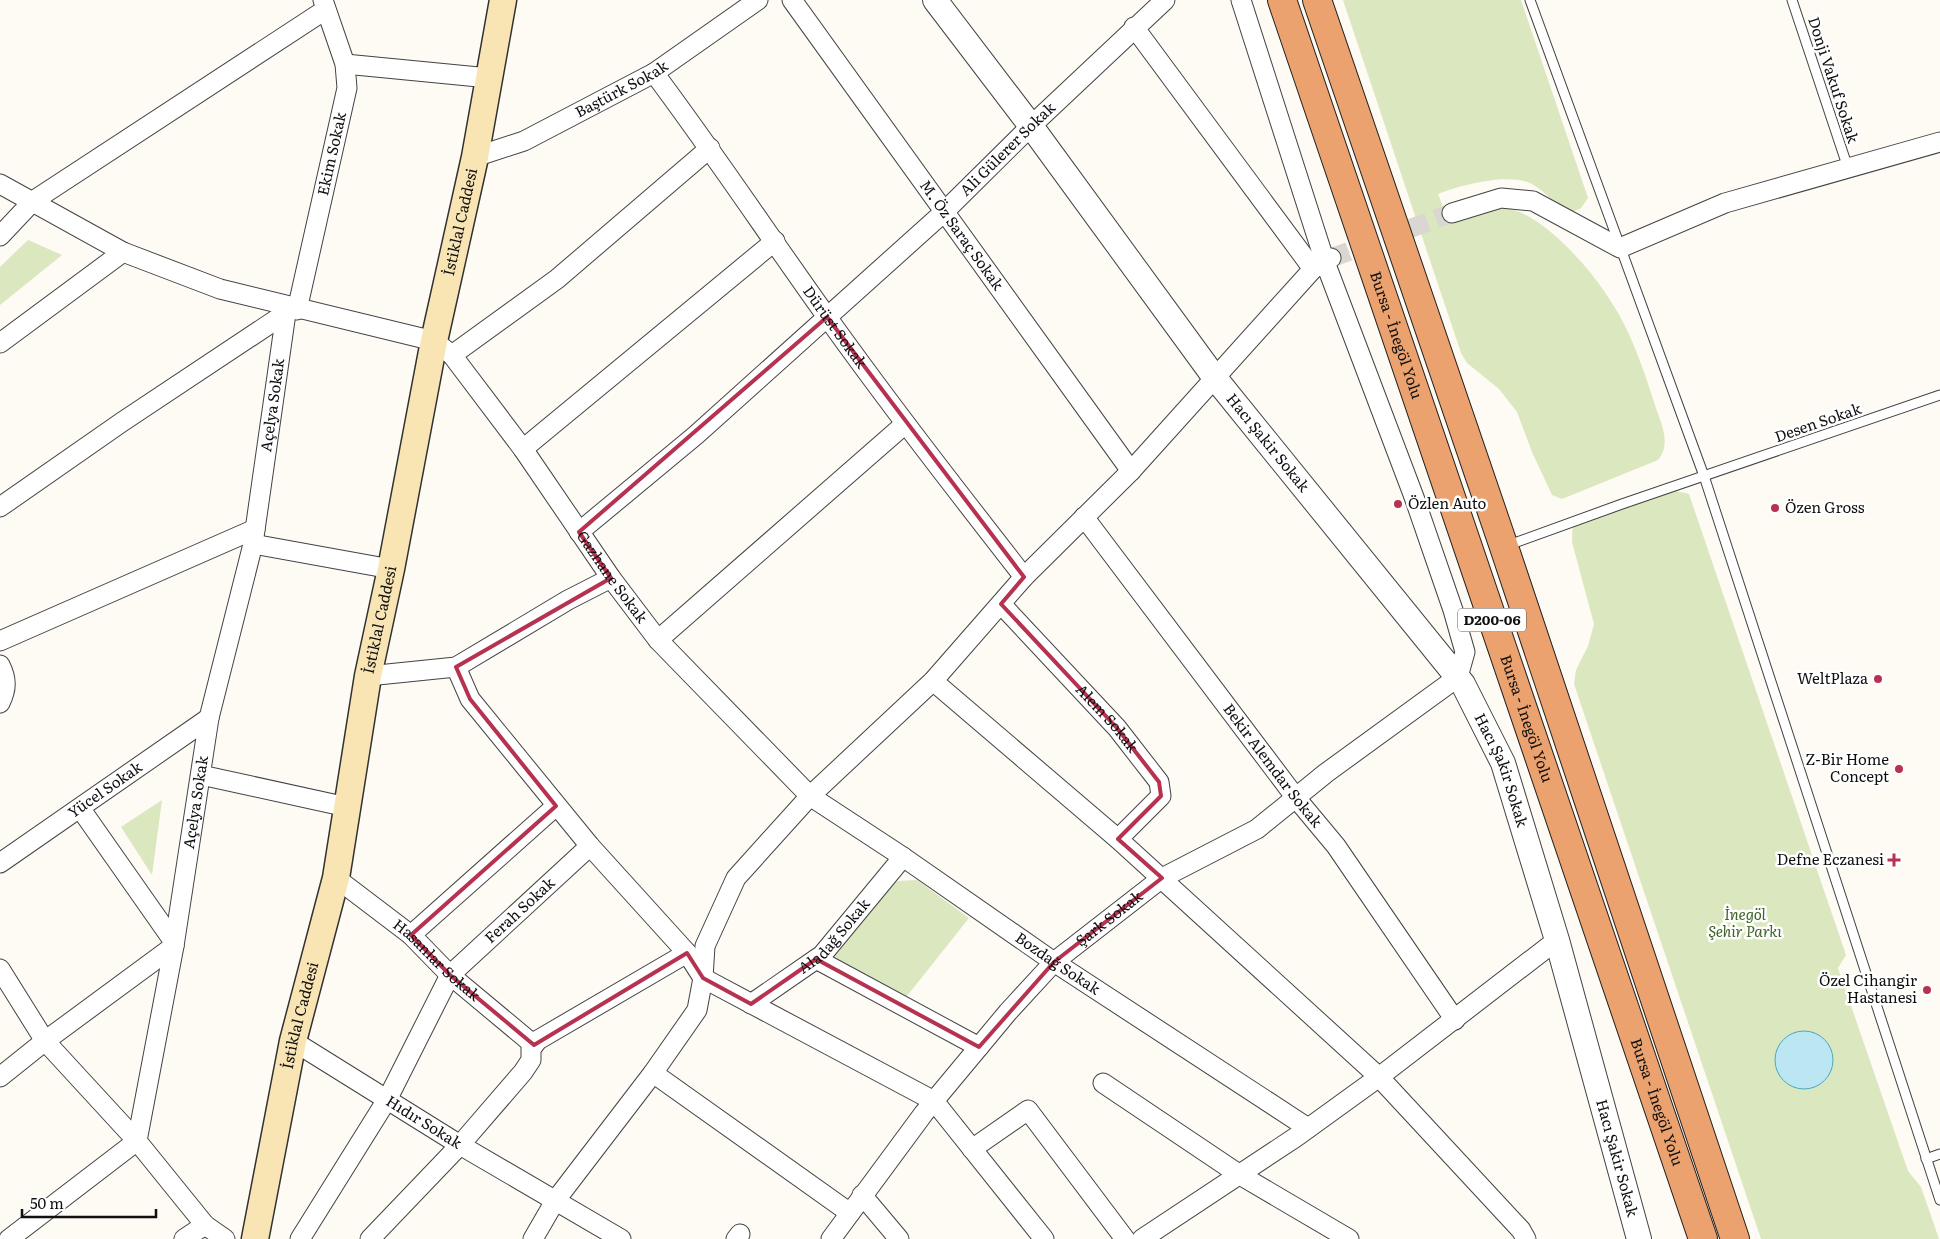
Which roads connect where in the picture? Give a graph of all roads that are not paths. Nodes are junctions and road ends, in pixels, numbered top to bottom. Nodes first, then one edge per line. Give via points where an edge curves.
1 (503, 0) edge
2 (758, 0) edge
3 (792, 0) edge
4 (935, 0) edge
5 (1165, 0) edge
6 (1240, 0) edge
7 (1282, 0) edge
8 (1317, 0) edge
9 (1530, 0) edge
10 (1792, 0) edge
11 (324, 5) edge
12 (1134, 27) junction
13 (345, 64) junction
14 (654, 73) junction
15 (489, 78) junction
16 (1031, 126) junction
17 (1940, 142) edge
18 (710, 148) junction
19 (475, 157) junction
20 (1848, 168) junction
21 (0, 184) edge
22 (33, 201) junction
23 (943, 212) junction
24 (1452, 213) tunnel mouth
25 (0, 236) edge
26 (775, 241) junction
27 (1620, 248) junction
28 (123, 252) junction
29 (1323, 263) junction
30 (290, 310) junction
31 (827, 317) junction
32 (0, 343) edge
33 (443, 348) junction
34 (1215, 378) junction
35 (1940, 396) edge
36 (905, 424) junction
37 (523, 449) junction
38 (1131, 471) junction
39 (1704, 476) junction
40 (0, 507) edge
41 (1084, 517) junction
42 (579, 532) junction
43 (254, 536) junction
44 (1504, 547) junction
45 (391, 568) junction
46 (1024, 577) junction
47 (611, 578) junction
48 (1002, 604) junction
49 (658, 640) junction
50 (0, 641) edge
51 (0, 665) edge
52 (456, 667) junction
53 (368, 676) junction
54 (1458, 678) junction
55 (933, 681) junction
56 (0, 703) edge
57 (210, 718) junction
58 (201, 774) junction
59 (810, 796) junction
60 (1296, 798) junction
61 (347, 806) junction
62 (556, 806) junction
63 (80, 808) junction
64 (1118, 839) junction
65 (590, 846) junction
66 (903, 857) junction
67 (0, 864) edge
68 (336, 878) junction
69 (1162, 878) junction
70 (411, 935) junction
71 (1558, 940) junction
72 (174, 944) junction
73 (687, 954) junction
74 (816, 959) junction
75 (1054, 962) junction
76 (0, 969) edge
77 (450, 975) junction
78 (703, 978) junction
79 (752, 1004) junction
80 (1454, 1020) junction
81 (45, 1041) junction
82 (293, 1041) junction
83 (533, 1046) junction
84 (979, 1047) junction
85 (653, 1073) junction
86 (0, 1077) edge
87 (1379, 1078) junction
88 (1103, 1083) dead end
89 (388, 1098) junction
90 (934, 1101) junction
91 (1308, 1128) junction
92 (137, 1141) junction
93 (460, 1144) junction
94 (972, 1149) junction
95 (1940, 1154) edge
96 (1926, 1159) junction
97 (1240, 1175) junction
98 (862, 1195) junction
99 (1940, 1200) edge
100 (555, 1201) junction
101 (850, 1213) junction
102 (205, 1224) junction
103 (9, 1239) edge
104 (184, 1239) edge
105 (225, 1239) edge
106 (255, 1239) edge
107 (300, 1239) edge
108 (370, 1239) edge
109 (533, 1239) edge
110 (621, 1239) edge
111 (831, 1239) edge
112 (899, 1239) edge
113 (1044, 1239) edge
114 (1125, 1239) edge
115 (1142, 1239) edge
116 (1350, 1239) edge
117 (1526, 1239) edge
118 (1639, 1239) edge
119 (1703, 1239) edge
120 (1735, 1239) edge

1 - 15 main road, İstiklal Caddesi
2 - 14 street, Baştürk Sokak
3 - 23 street, M. Öz Saraç Sokak
4 - 16 street, Hacı Şakir Sokak
5 - 12 street, Ali Gülerer Sokak
6 - 29 street
7 - 119 highway, Bursa - İnegöl Yolu / D200-06
8 - 44 highway, Bursa - İnegöl Yolu / D200-06
9 - 27 lane
10 - 20 lane, Donji Vakuf Sokak
11 - 13 street, Ekim Sokak
11 - 22 street
12 - 16 street, Ali Gülerer Sokak
12 - 29 street
13 - 15 street
13 - 30 street, Ekim Sokak via 347,88
14 - 18 street, Dürüst Sokak
14 - 19 street, Baştürk Sokak via 524,140
15 - 19 main road, İstiklal Caddesi
16 - 23 street, Ali Gülerer Sokak
16 - 34 street, Hacı Şakir Sokak
17 - 20 street
18 - 26 street, Dürüst Sokak
18 - 33 street via 557,279
19 - 33 main road, İstiklal Caddesi
20 - 27 street via 1725,203
21 - 22 street
22 - 25 street
22 - 28 street
23 - 31 street, Ali Gülerer Sokak
23 - 38 street, M. Öz Saraç Sokak
24 - 27 street via 1501,198 1533,201
26 - 31 street, Dürüst Sokak
26 - 37 street
27 - 39 lane
28 - 30 street via 220,289
28 - 32 street
29 - 34 street
29 - 54 street via 1414,497 1453,610 1465,652
30 - 33 street
30 - 40 street
30 - 43 street, Açelya Sokak
31 - 36 street, Dürüst Sokak
31 - 42 street, Ali Gülerer Sokak via 696,435
33 - 37 street, Gazhane Sokak
33 - 45 main road, İstiklal Caddesi
34 - 38 street
34 - 54 street, Hacı Şakir Sokak
35 - 39 lane, Desen Sokak
36 - 46 street, Dürüst Sokak
36 - 49 street
37 - 42 street, Gazhane Sokak
38 - 41 street
39 - 44 lane, Desen Sokak
39 - 96 lane
41 - 46 street
41 - 60 street, Bekir Alemdar Sokak
42 - 47 street, Gazhane Sokak
43 - 45 street
43 - 50 street
43 - 57 street, Açelya Sokak
44 - 120 highway, Bursa - İnegöl Yolu / D200-06
45 - 53 main road, İstiklal Caddesi
46 - 48 street
47 - 49 street, Gazhane Sokak
47 - 52 street
48 - 55 street
48 - 64 street, Alem Sokak via 1117,728 1159,782 1161,796
49 - 59 street, Gazhane Sokak
51 - 56 street via 6,676 5,693
52 - 53 street
52 - 62 street via 470,700
53 - 61 main road, İstiklal Caddesi
54 - 60 street, Şark Sokak
54 - 71 street, Hacı Şakir Sokak via 1503,763
55 - 59 street
55 - 64 street
57 - 58 street, Açelya Sokak
57 - 63 street, Yücel Sokak
58 - 61 street
58 - 72 street, Açelya Sokak
59 - 66 street, Bozdağ Sokak
59 - 78 street via 736,878 705,946
60 - 69 street, Şark Sokak via 1257,829
60 - 80 street, Bekir Alemdar Sokak via 1336,846
61 - 68 main road, İstiklal Caddesi
62 - 65 street
62 - 70 street
63 - 67 street, Yücel Sokak
63 - 72 street
64 - 69 street
65 - 73 street
65 - 77 street, Ferah Sokak
66 - 74 street, Aladağ Sokak
66 - 75 street, Bozdağ Sokak
68 - 70 street, Hasanlar Sokak
68 - 82 main road, İstiklal Caddesi
69 - 75 street, Şark Sokak
69 - 87 street
70 - 77 street, Hasanlar Sokak
71 - 80 street
71 - 118 street, Hacı Şakir Sokak
72 - 81 street
72 - 92 street, Açelya Sokak
73 - 78 street
73 - 83 street
74 - 79 street, Aladağ Sokak
74 - 84 street
75 - 84 street, Şark Sokak
75 - 91 street, Bozdağ Sokak
76 - 81 street
77 - 83 street, Hasanlar Sokak
77 - 89 street
78 - 79 street
78 - 85 street via 697,1010
79 - 90 street
80 - 87 street
81 - 86 street
81 - 92 street
82 - 89 street, Hıdır Sokak
82 - 106 main road, İstiklal Caddesi
83 - 93 street via 531,1060 523,1072
84 - 90 street, Şark Sokak
85 - 100 street
85 - 101 street
87 - 91 street
87 - 117 street
88 - 97 street
89 - 93 street, Hıdır Sokak
89 - 107 street
90 - 94 street
90 - 98 street, Şark Sokak
91 - 97 street
92 - 102 street
92 - 103 street
93 - 100 street, Hıdır Sokak
93 - 108 street
94 - 113 street
94 - 114 street via 1028,1110
95 - 96 lane
96 - 99 lane
97 - 115 street
97 - 116 street
98 - 101 street, Şark Sokak
98 - 112 street
100 - 109 street
100 - 110 street, Hıdır Sokak
101 - 111 street, Şark Sokak
102 - 104 street
102 - 105 street

